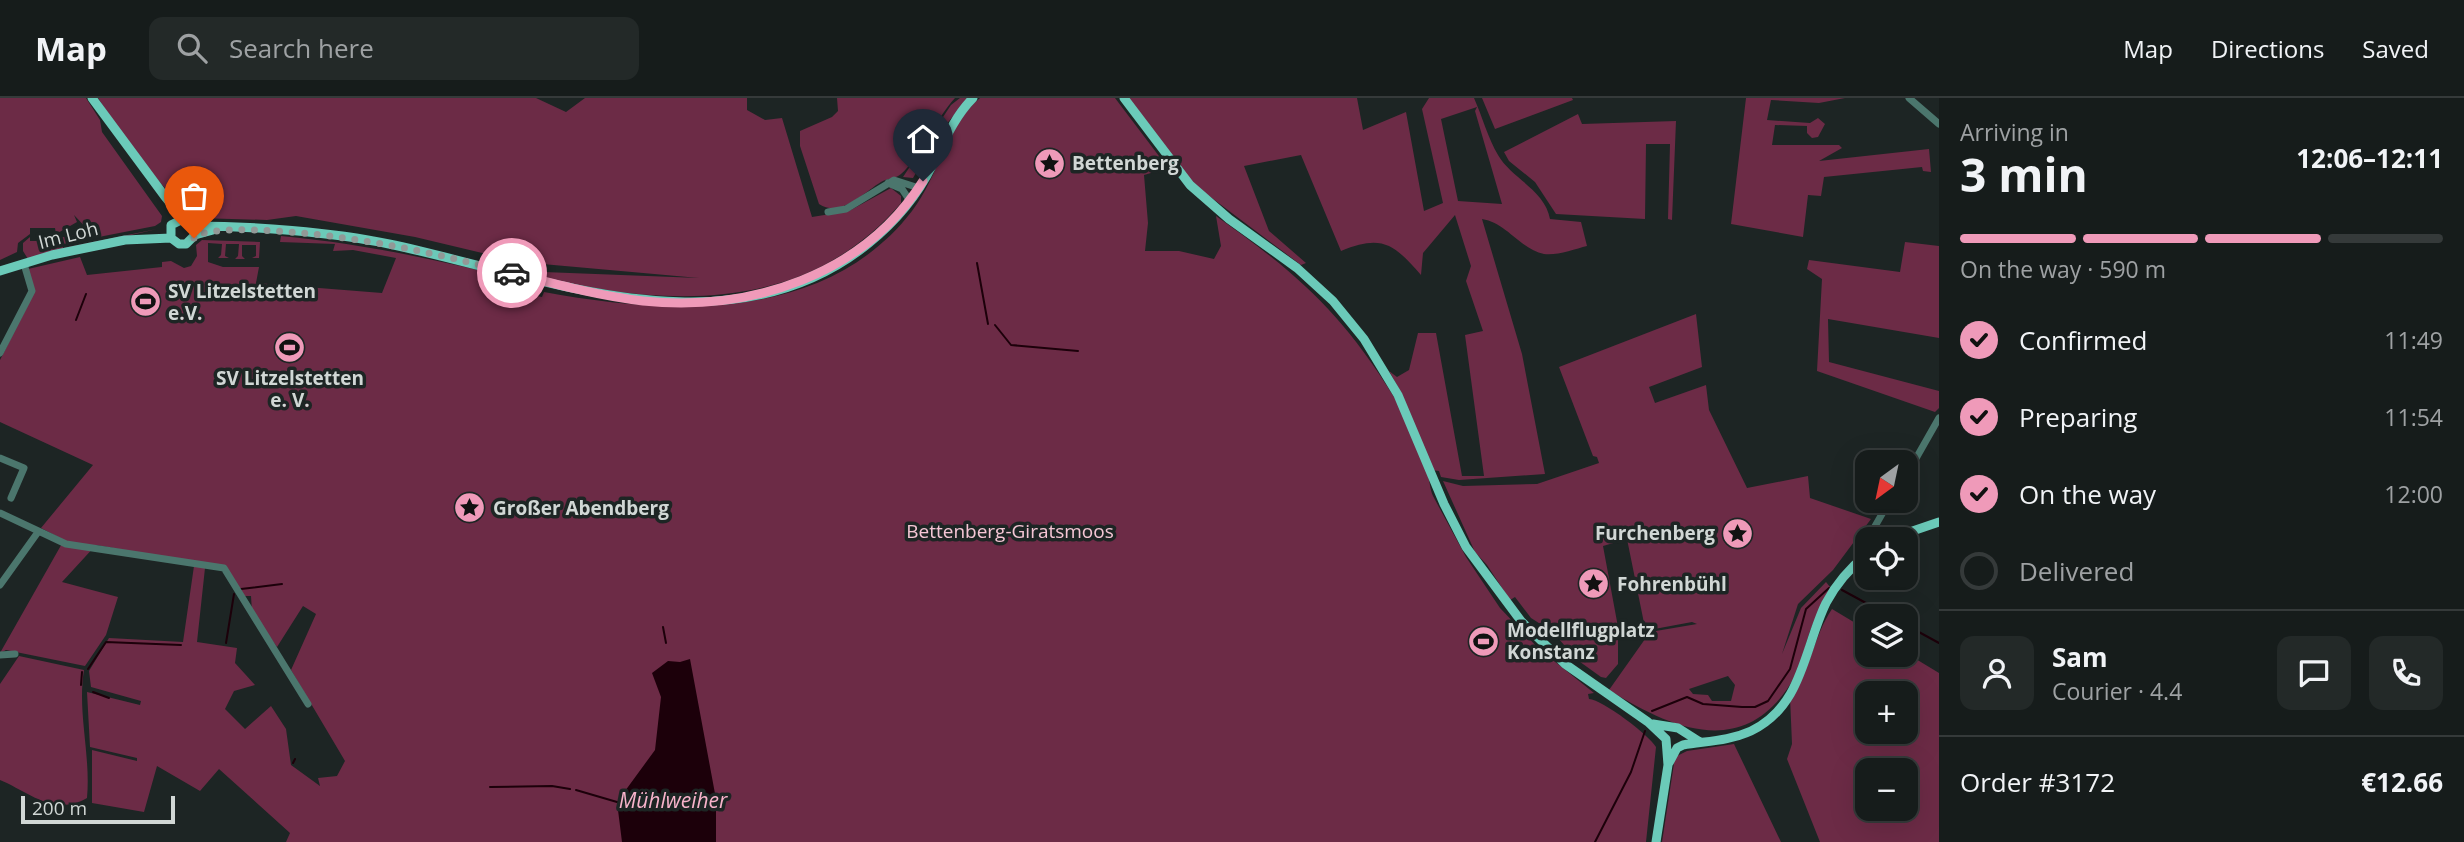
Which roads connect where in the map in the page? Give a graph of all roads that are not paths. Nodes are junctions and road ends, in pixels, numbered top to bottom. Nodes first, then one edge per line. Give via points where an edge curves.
1 (92, 98) edge
2 (973, 98) edge
3 (1124, 98) edge
4 (1909, 98) edge
5 (1939, 124) edge
6 (887, 183) junction
7 (919, 188) junction
8 (910, 201) junction
9 (828, 212) dead end
10 (174, 227) junction
11 (194, 231) junction
12 (24, 264) junction
13 (0, 271) edge
14 (0, 353) edge
15 (1939, 418) edge
16 (1918, 455) edge
17 (0, 458) edge
18 (24, 468) junction
19 (33, 471) dead end
20 (11, 498) dead end
21 (0, 513) edge
22 (1882, 513) edge
23 (1939, 522) edge
24 (1874, 527) dead end
25 (1918, 527) edge
26 (38, 532) junction
27 (1855, 564) edge
28 (0, 585) edge
29 (15, 653) dead end
30 (0, 655) edge
31 (308, 704) dead end
32 (1648, 722) junction
33 (1671, 729) junction
34 (1685, 734) junction
35 (1700, 742) junction
36 (1674, 744) junction
37 (1656, 842) edge

1 - 10 main road via 166,198
2 - 7 main road
3 - 32 main road via 1190,185 1228,219 1297,268 1333,301 1364,339 1398,395 1466,547 1521,621 1565,664
4 - 5 street
6 - 7 street via 894,180
6 - 8 street via 902,189
6 - 9 street via 846,209
7 - 8 main road
8 - 11 main road via 869,244 824,271 746,296 680,302 606,296 385,243 218,228
10 - 11 main road
10 - 11 main road, Im Loh via 176,243 186,244
10 - 12 main road, Im Loh via 146,238 90,246
12 - 13 main road, Im Loh
12 - 14 street via 32,291
15 - 16 street
17 - 18 street
18 - 19 street
18 - 20 street
21 - 26 street
22 - 24 street
23 - 25 main road
26 - 28 street
26 - 31 street via 66,544 224,568
27 - 35 main road via 1827,602 1802,673 1776,712 1751,731 1718,742
29 - 30 street
32 - 33 main road
32 - 36 main road
33 - 34 main road
33 - 36 main road
34 - 35 main road
34 - 36 main road
35 - 36 main road
36 - 37 main road

